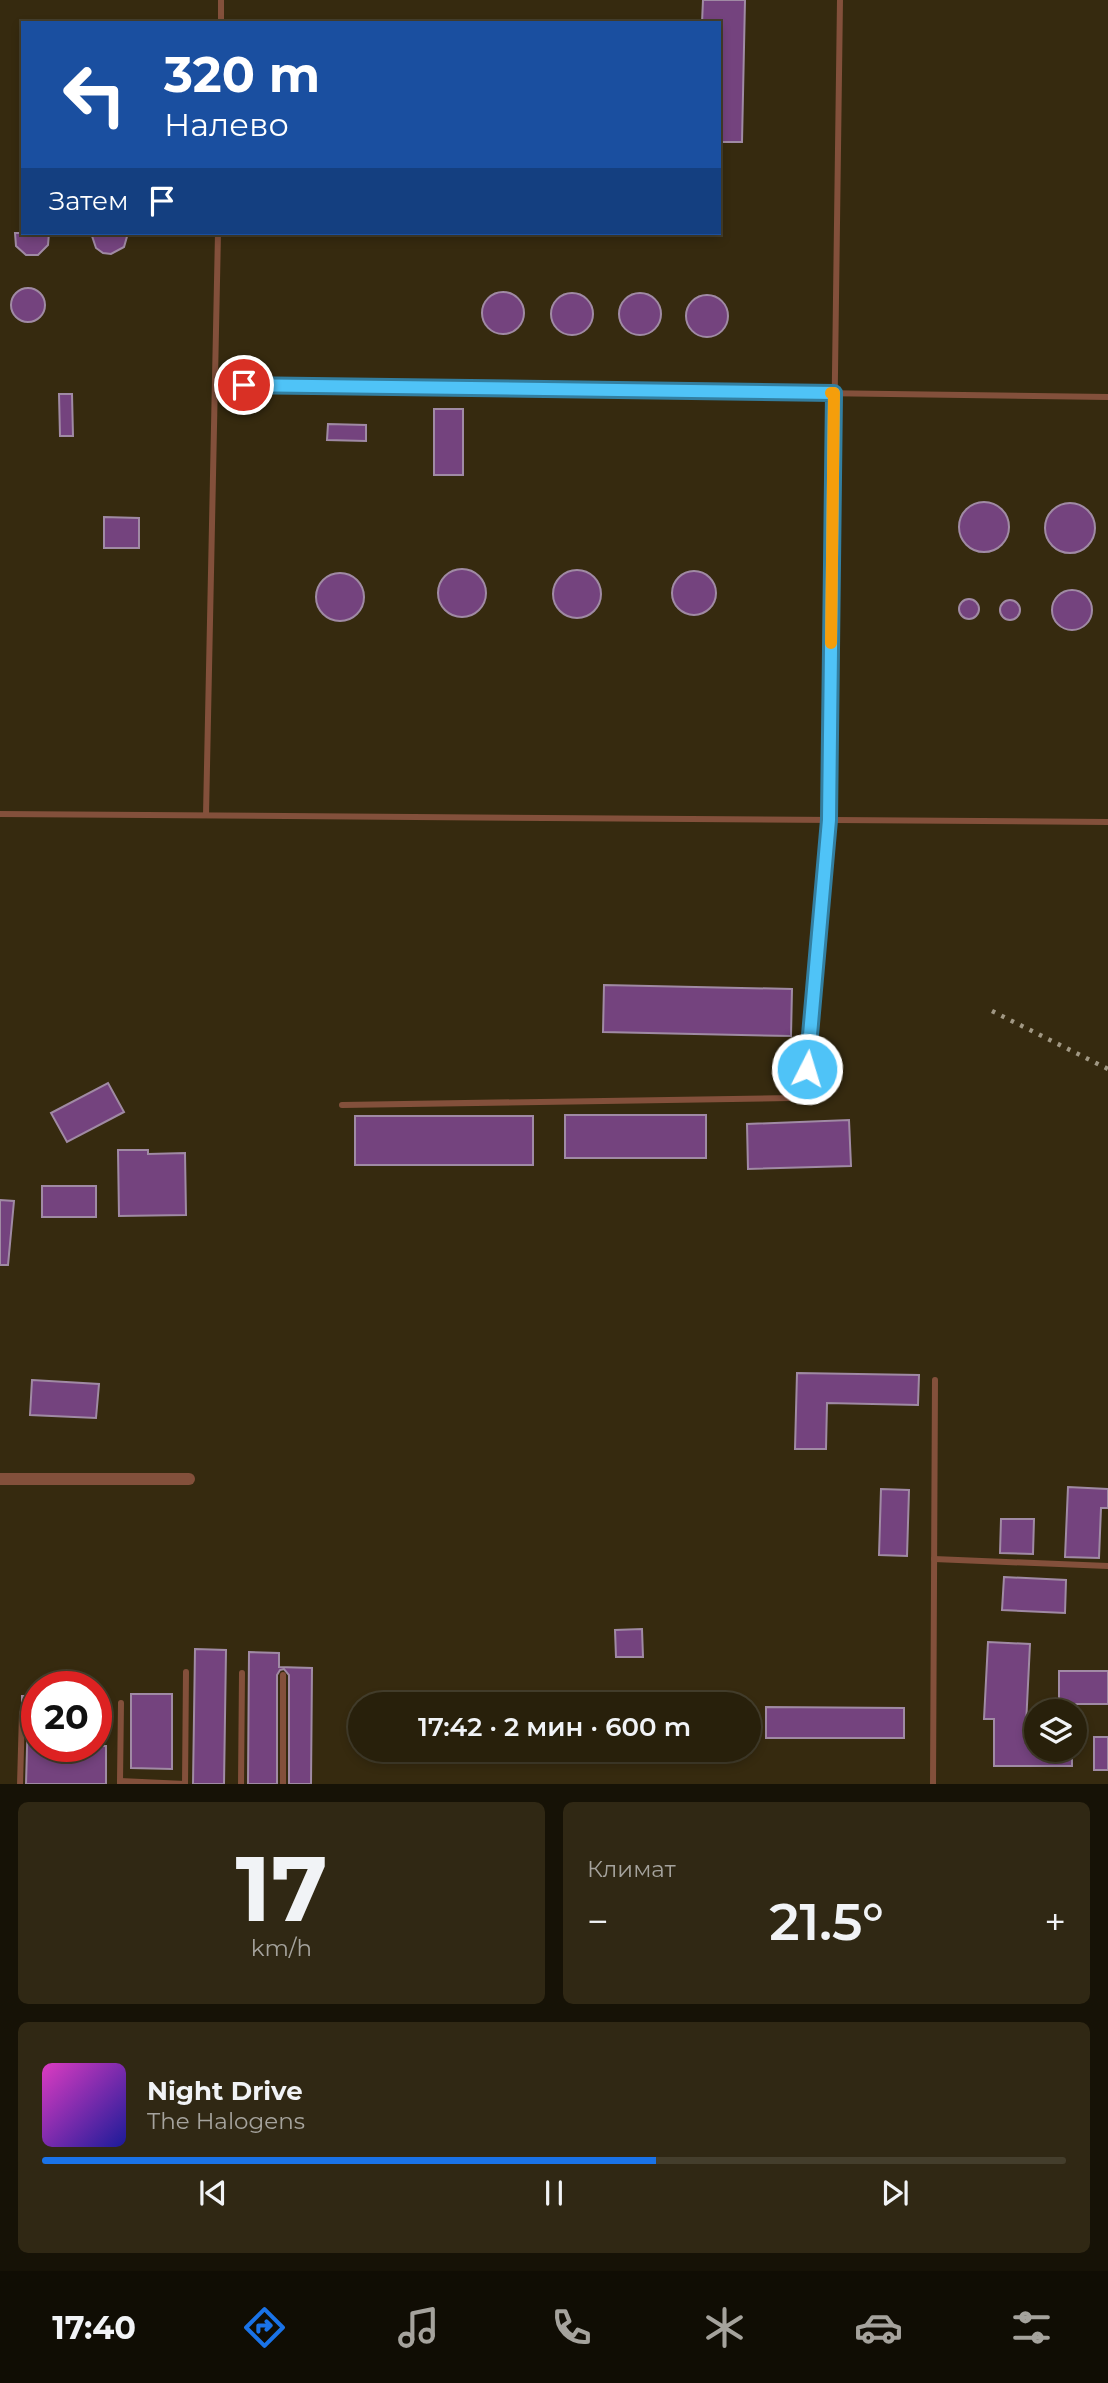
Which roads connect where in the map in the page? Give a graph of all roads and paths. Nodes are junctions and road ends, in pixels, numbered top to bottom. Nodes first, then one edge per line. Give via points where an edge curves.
1 (221, 0) edge
2 (840, 0) edge
3 (221, 21) edge
4 (218, 235) edge
5 (217, 385) junction
6 (834, 393) junction
7 (1108, 397) edge
8 (0, 814) edge
9 (206, 815) junction
10 (829, 820) junction
11 (1108, 822) edge
12 (342, 1105) dead end
13 (935, 1380) dead end
14 (0, 1479) edge
15 (188, 1479) dead end
16 (934, 1559) junction
17 (1108, 1566) edge
18 (186, 1672) dead end
19 (242, 1673) dead end
20 (283, 1675) dead end
21 (121, 1703) dead end
22 (21, 1748) edge
23 (120, 1783) edge
24 (20, 1784) edge
25 (185, 1784) edge
26 (241, 1784) edge
27 (283, 1784) edge
28 (933, 1784) edge

1 - 3 lane
2 - 6 lane
4 - 5 lane
5 - 6 lane
5 - 9 lane
6 - 7 lane
6 - 10 lane
8 - 9 lane
9 - 10 lane
10 - 11 lane
10 - 12 lane via 807,1069 790,1098
13 - 16 lane
14 - 15 street
16 - 17 lane
16 - 28 lane
18 - 25 lane
19 - 26 lane
20 - 27 lane
21 - 23 lane
22 - 24 lane
23 - 25 lane

